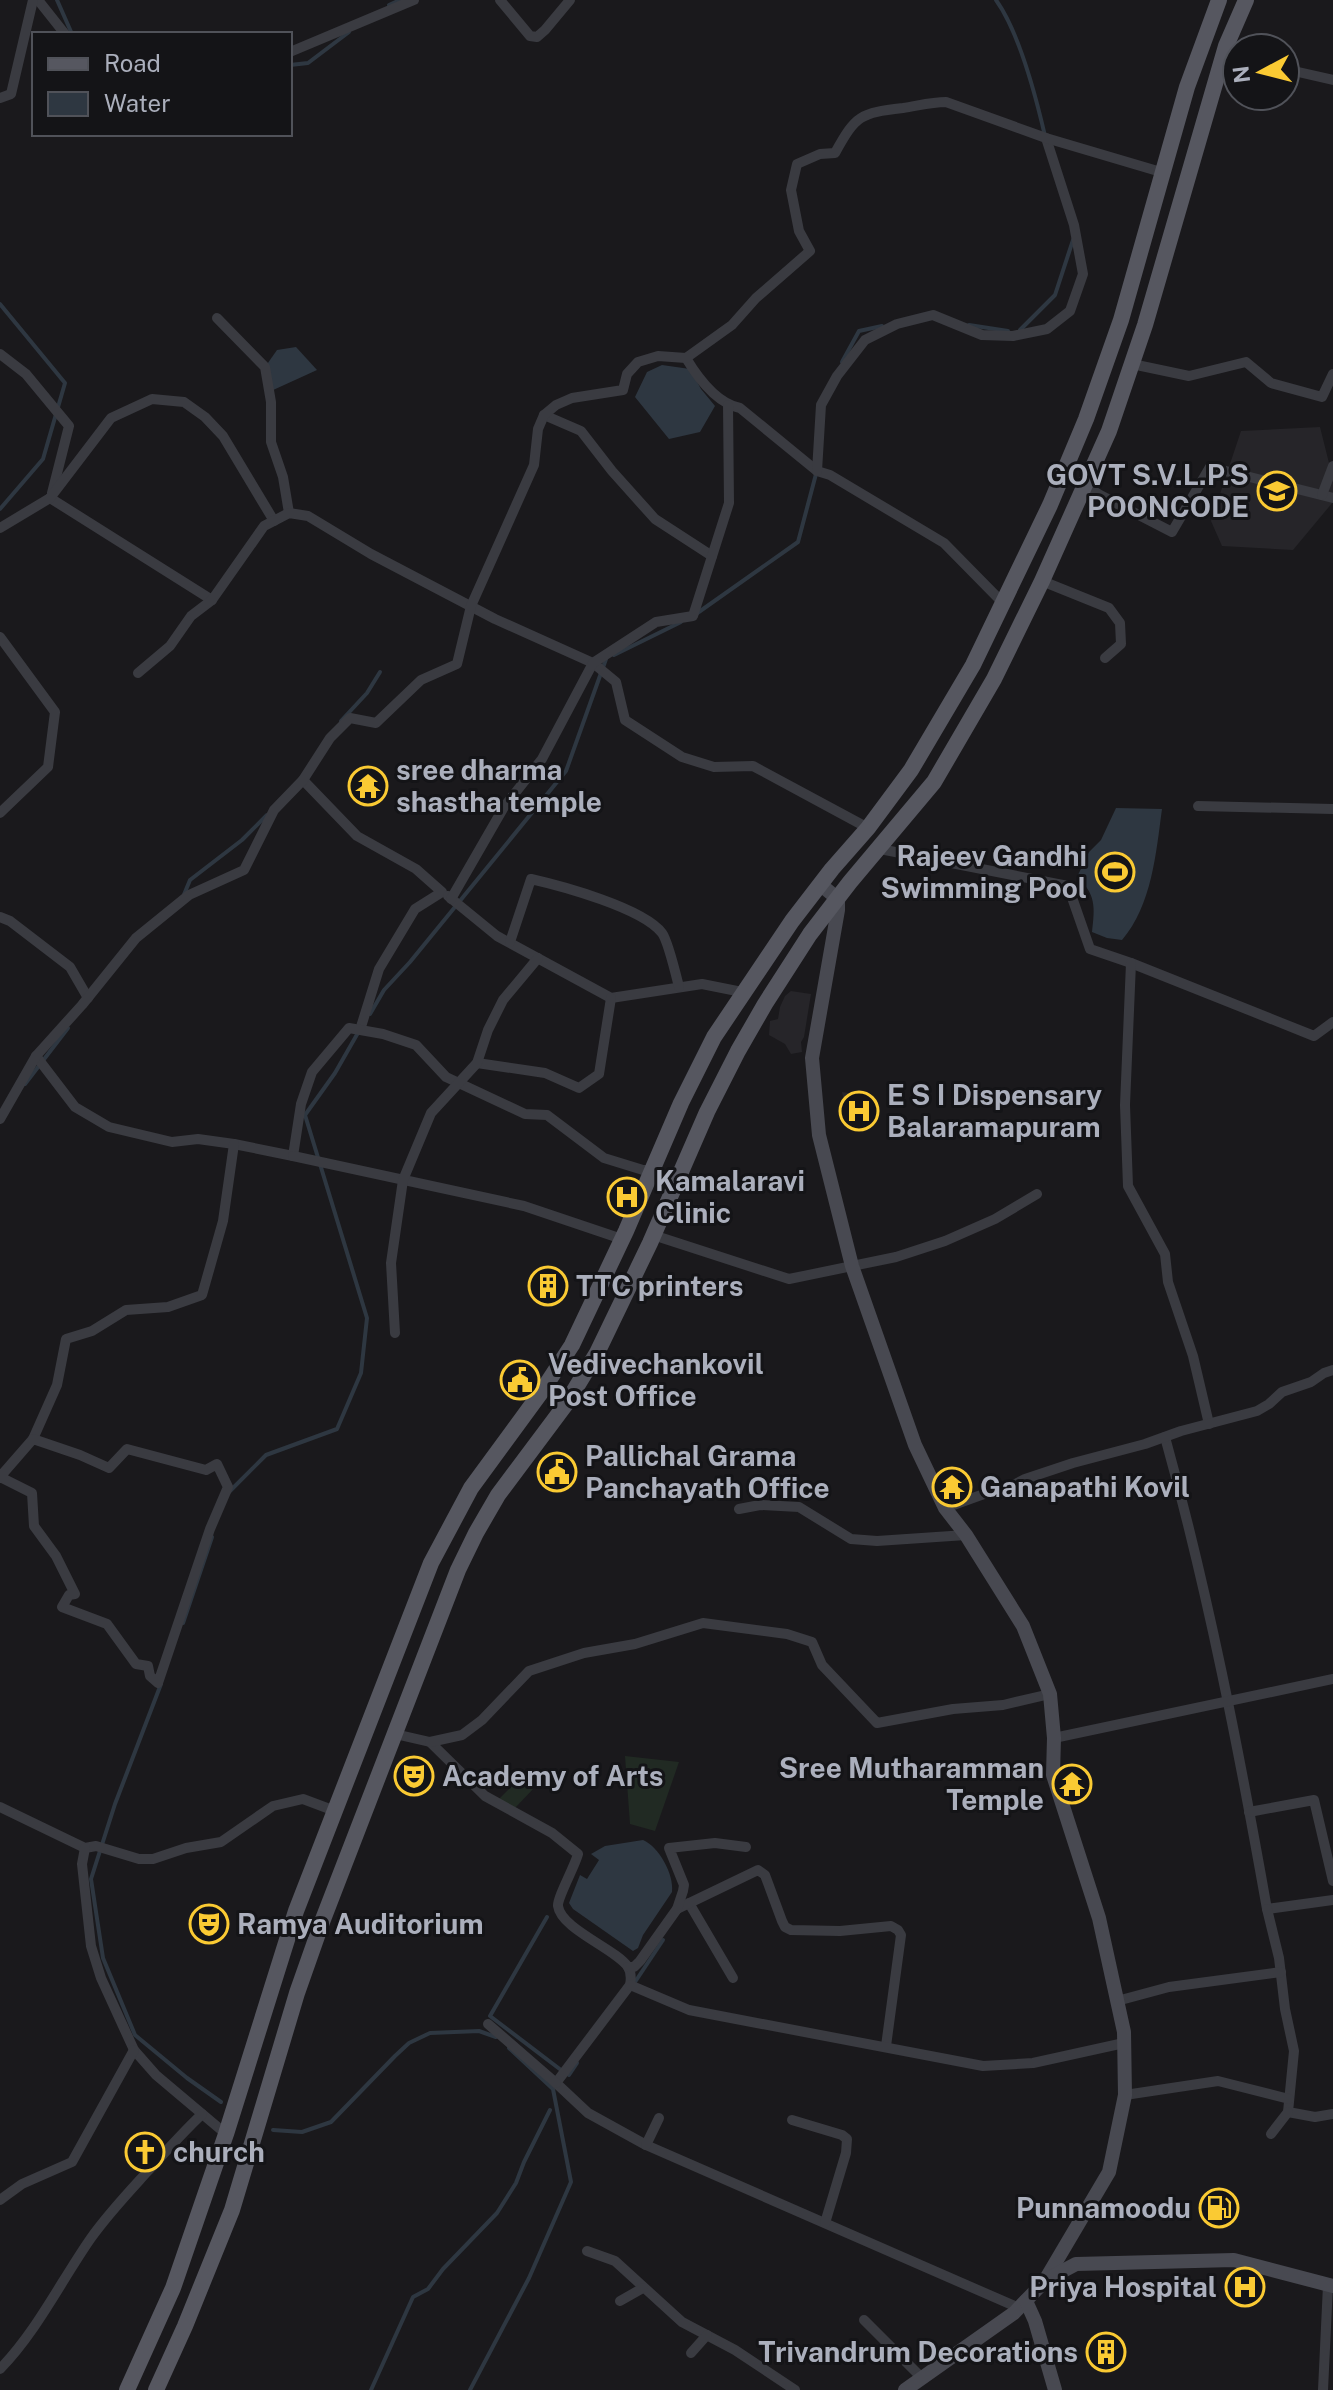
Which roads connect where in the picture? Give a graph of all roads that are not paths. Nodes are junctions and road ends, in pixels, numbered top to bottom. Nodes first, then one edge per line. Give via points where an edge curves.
1 (36, 0) edge
2 (414, 0) edge
3 (500, 0) edge
4 (570, 0) edge
5 (1219, 0) edge
6 (1246, 0) edge
7 (63, 32) edge
8 (1236, 32) edge
9 (292, 51) edge
10 (1301, 73) edge
11 (1221, 80) edge
12 (1333, 80) edge
13 (0, 98) edge
14 (1046, 138) junction
15 (1161, 172) junction
16 (217, 318) dead end
17 (0, 354) edge
18 (686, 358) junction
19 (1132, 364) junction
20 (1333, 374) edge
21 (728, 405) junction
22 (544, 415) junction
23 (1333, 466) edge
24 (817, 471) junction
25 (1084, 485) junction
26 (1328, 497) edge
27 (50, 498) junction
28 (289, 513) junction
29 (274, 521) junction
30 (0, 528) edge
31 (712, 556) junction
32 (1042, 581) junction
33 (212, 600) junction
34 (1002, 602) junction
35 (471, 606) junction
36 (0, 637) edge
37 (1105, 658) dead end
38 (594, 664) junction
39 (138, 673) dead end
40 (303, 780) junction
41 (1198, 806) dead end
42 (1333, 809) edge
43 (0, 813) edge
44 (868, 828) junction
45 (880, 849) junction
46 (821, 885) junction
47 (446, 895) junction
48 (838, 899) junction
49 (0, 917) edge
50 (510, 942) junction
51 (538, 958) junction
52 (1131, 963) junction
53 (679, 987) junction
54 (742, 992) junction
55 (88, 998) junction
56 (611, 998) junction
57 (1333, 1022) edge
58 (360, 1030) junction
59 (36, 1056) junction
60 (477, 1063) junction
61 (459, 1083) junction
62 (0, 1119) edge
63 (234, 1144) junction
64 (293, 1156) junction
65 (652, 1170) junction
66 (403, 1180) junction
67 (1037, 1194) dead end
68 (653, 1235) junction
69 (622, 1239) junction
70 (852, 1266) junction
71 (395, 1333) dead end
72 (1333, 1371) edge
73 (1209, 1424) junction
74 (1165, 1437) junction
75 (33, 1439) junction
76 (0, 1477) edge
77 (945, 1508) junction
78 (739, 1509) dead end
79 (966, 1535) junction
80 (1333, 1679) edge
81 (1050, 1694) junction
82 (1227, 1701) junction
83 (395, 1734) junction
84 (1054, 1738) junction
85 (430, 1742) junction
86 (0, 1807) edge
87 (335, 1811) junction
88 (1249, 1812) junction
89 (91, 1847) junction
90 (746, 1847) dead end
91 (1333, 1881) edge
92 (1333, 1900) edge
93 (689, 1903) junction
94 (677, 1909) junction
95 (1267, 1909) junction
96 (628, 1967) junction
97 (1281, 1972) junction
98 (733, 1978) dead end
99 (634, 1987) junction
100 (1117, 2001) junction
101 (488, 2024) dead end
102 (1124, 2043) junction
103 (886, 2046) junction
104 (134, 2050) junction
105 (556, 2083) junction
106 (1125, 2095) junction
107 (1289, 2099) junction
108 (1288, 2112) junction
109 (202, 2114) junction
110 (1333, 2114) edge
111 (659, 2118) dead end
112 (792, 2120) dead end
113 (226, 2134) junction
114 (1271, 2134) dead end
115 (646, 2145) junction
116 (0, 2200) edge
117 (825, 2223) junction
118 (587, 2251) dead end
119 (1044, 2282) junction
120 (1331, 2286) edge
121 (643, 2288) junction
122 (620, 2301) dead end
123 (1022, 2304) junction
124 (864, 2320) dead end
125 (707, 2335) junction
126 (691, 2353) dead end
127 (0, 2369) edge
128 (922, 2378) junction
129 (127, 2390) edge
130 (156, 2390) edge
131 (795, 2390) edge
132 (905, 2390) edge
133 (1055, 2390) edge
134 (1323, 2390) edge

1 - 7 street
1 - 13 street via 11,94
2 - 9 street
3 - 4 street via 530,36 537,37
5 - 15 main road
6 - 8 main road
10 - 12 street
11 - 19 main road
14 - 15 street
14 - 18 street via 946,102 862,116 835,153 797,164 791,190 799,231 810,251 732,325
14 - 24 street via 1074,225 1083,274 1070,311 1047,329 1013,336 982,335 933,315 865,340 821,405
15 - 34 main road via 1121,320 1086,419
16 - 28 street via 265,367 271,442
17 - 27 street via 26,374 69,426
18 - 21 street
18 - 22 street via 658,356 638,362 627,374 623,390 572,398
19 - 20 street via 1189,376 1246,362 1271,383 1322,397
19 - 25 main road
21 - 24 street via 740,408
21 - 31 street via 729,503
22 - 31 street via 581,431 655,519
22 - 35 street via 534,465
23 - 26 street
24 - 34 street via 944,543
25 - 26 street via 1172,532 1210,467
25 - 32 main road
27 - 29 street via 111,418 152,399 184,402 223,436
27 - 30 street
27 - 33 street
28 - 29 street
28 - 35 street via 308,516
29 - 33 street via 264,526
31 - 38 street via 693,616 656,622
32 - 37 street via 1109,608 1122,636 1121,644
32 - 45 main road via 994,679 934,782
33 - 39 street
34 - 44 main road via 973,665 911,770
35 - 38 street
35 - 40 street via 457,664 421,680 376,723 350,718
36 - 43 street via 55,712 48,767
38 - 44 street via 616,682 625,720 682,757 714,767 753,766
38 - 47 street via 542,759
40 - 47 street via 357,836 416,869
40 - 55 street via 274,810 244,870 189,895 136,938
41 - 42 street
44 - 46 main road
45 - 48 main road
45 - 52 street via 1068,886 1090,949
46 - 48 main road
46 - 54 main road
47 - 50 street
47 - 58 street via 415,909 379,969
48 - 68 main road via 810,934 738,1051
48 - 70 main road via 812,1058 819,1135
49 - 55 street via 70,967
50 - 51 street
50 - 53 street via 531,879 557,885 632,911 663,934
51 - 56 street
51 - 60 street via 503,1000
52 - 57 street via 1314,1036
52 - 73 street via 1125,1105 1128,1186 1165,1254 1168,1282
53 - 54 street via 702,984
53 - 56 street
54 - 65 main road via 714,1037
55 - 59 street
56 - 60 street via 599,1074 579,1088 545,1073
58 - 61 street via 416,1045 446,1077
58 - 64 street via 349,1028 312,1072
59 - 62 street
59 - 63 street via 75,1107 109,1127 172,1142
60 - 61 street
61 - 65 street via 525,1114 547,1115 604,1158
61 - 66 street via 431,1113
63 - 64 street
63 - 75 street via 223,1221 202,1295 168,1307 126,1310 92,1331 66,1339 57,1385
64 - 66 street
65 - 69 main road
66 - 69 street via 524,1206
66 - 71 street via 391,1263
67 - 70 street via 945,1241
68 - 70 street via 789,1279
68 - 83 main road via 583,1376 476,1533
69 - 87 main road via 572,1345 483,1470 442,1540
70 - 77 main road via 915,1445
72 - 73 street via 1282,1392 1257,1411
73 - 74 street
74 - 77 street
74 - 82 street
75 - 76 street
75 - 76 street via 109,1468 127,1449 206,1470 217,1464 228,1487 158,1683 148,1666 136,1664 107,1624 62,1607 75,1594 34,1526 32,1493
77 - 79 main road
78 - 79 street via 799,1507 851,1539
79 - 81 main road via 1023,1626
80 - 82 street
81 - 84 main road
81 - 85 street via 877,1723 822,1665 812,1642 703,1623 529,1671 462,1735
82 - 84 street
82 - 88 street
83 - 85 street
83 - 130 main road via 312,1950 232,2210
84 - 100 main road via 1053,1775 1099,1918
85 - 96 street via 485,1796 576,1852 558,1899 561,1914
86 - 89 street
87 - 89 street via 303,1799 273,1806 221,1842 153,1859
87 - 113 main road via 286,1941
88 - 91 street via 1314,1800
88 - 95 street
89 - 104 street via 82,1864 91,1946
90 - 94 street via 715,1843 676,1853 684,1885
92 - 95 street
93 - 94 street
93 - 98 street
93 - 103 street via 758,1870 791,1930 898,1930
94 - 96 street via 640,1961
95 - 97 street
96 - 99 street
97 - 100 street via 1169,1987
97 - 107 street via 1294,2051
99 - 103 street via 689,2010
99 - 105 street
100 - 102 main road
101 - 105 street
102 - 103 street via 1033,2063 983,2066
102 - 106 main road
104 - 109 street
104 - 116 street via 72,2162
105 - 115 street via 588,2113
106 - 107 street via 1218,2081
106 - 119 main road via 1109,2172
107 - 108 street
108 - 110 street
108 - 114 street
109 - 113 street
109 - 127 street via 120,2200 18,2351
111 - 115 street
112 - 117 street via 847,2139
113 - 129 main road via 173,2288
115 - 117 street
117 - 123 street
118 - 121 street via 615,2261
119 - 120 main road via 1076,2264 1234,2260
119 - 123 main road
120 - 134 street
121 - 122 street
121 - 125 street via 682,2322
123 - 128 main road
123 - 133 main road via 1035,2321
124 - 128 street
125 - 126 street
125 - 131 street
128 - 132 main road

